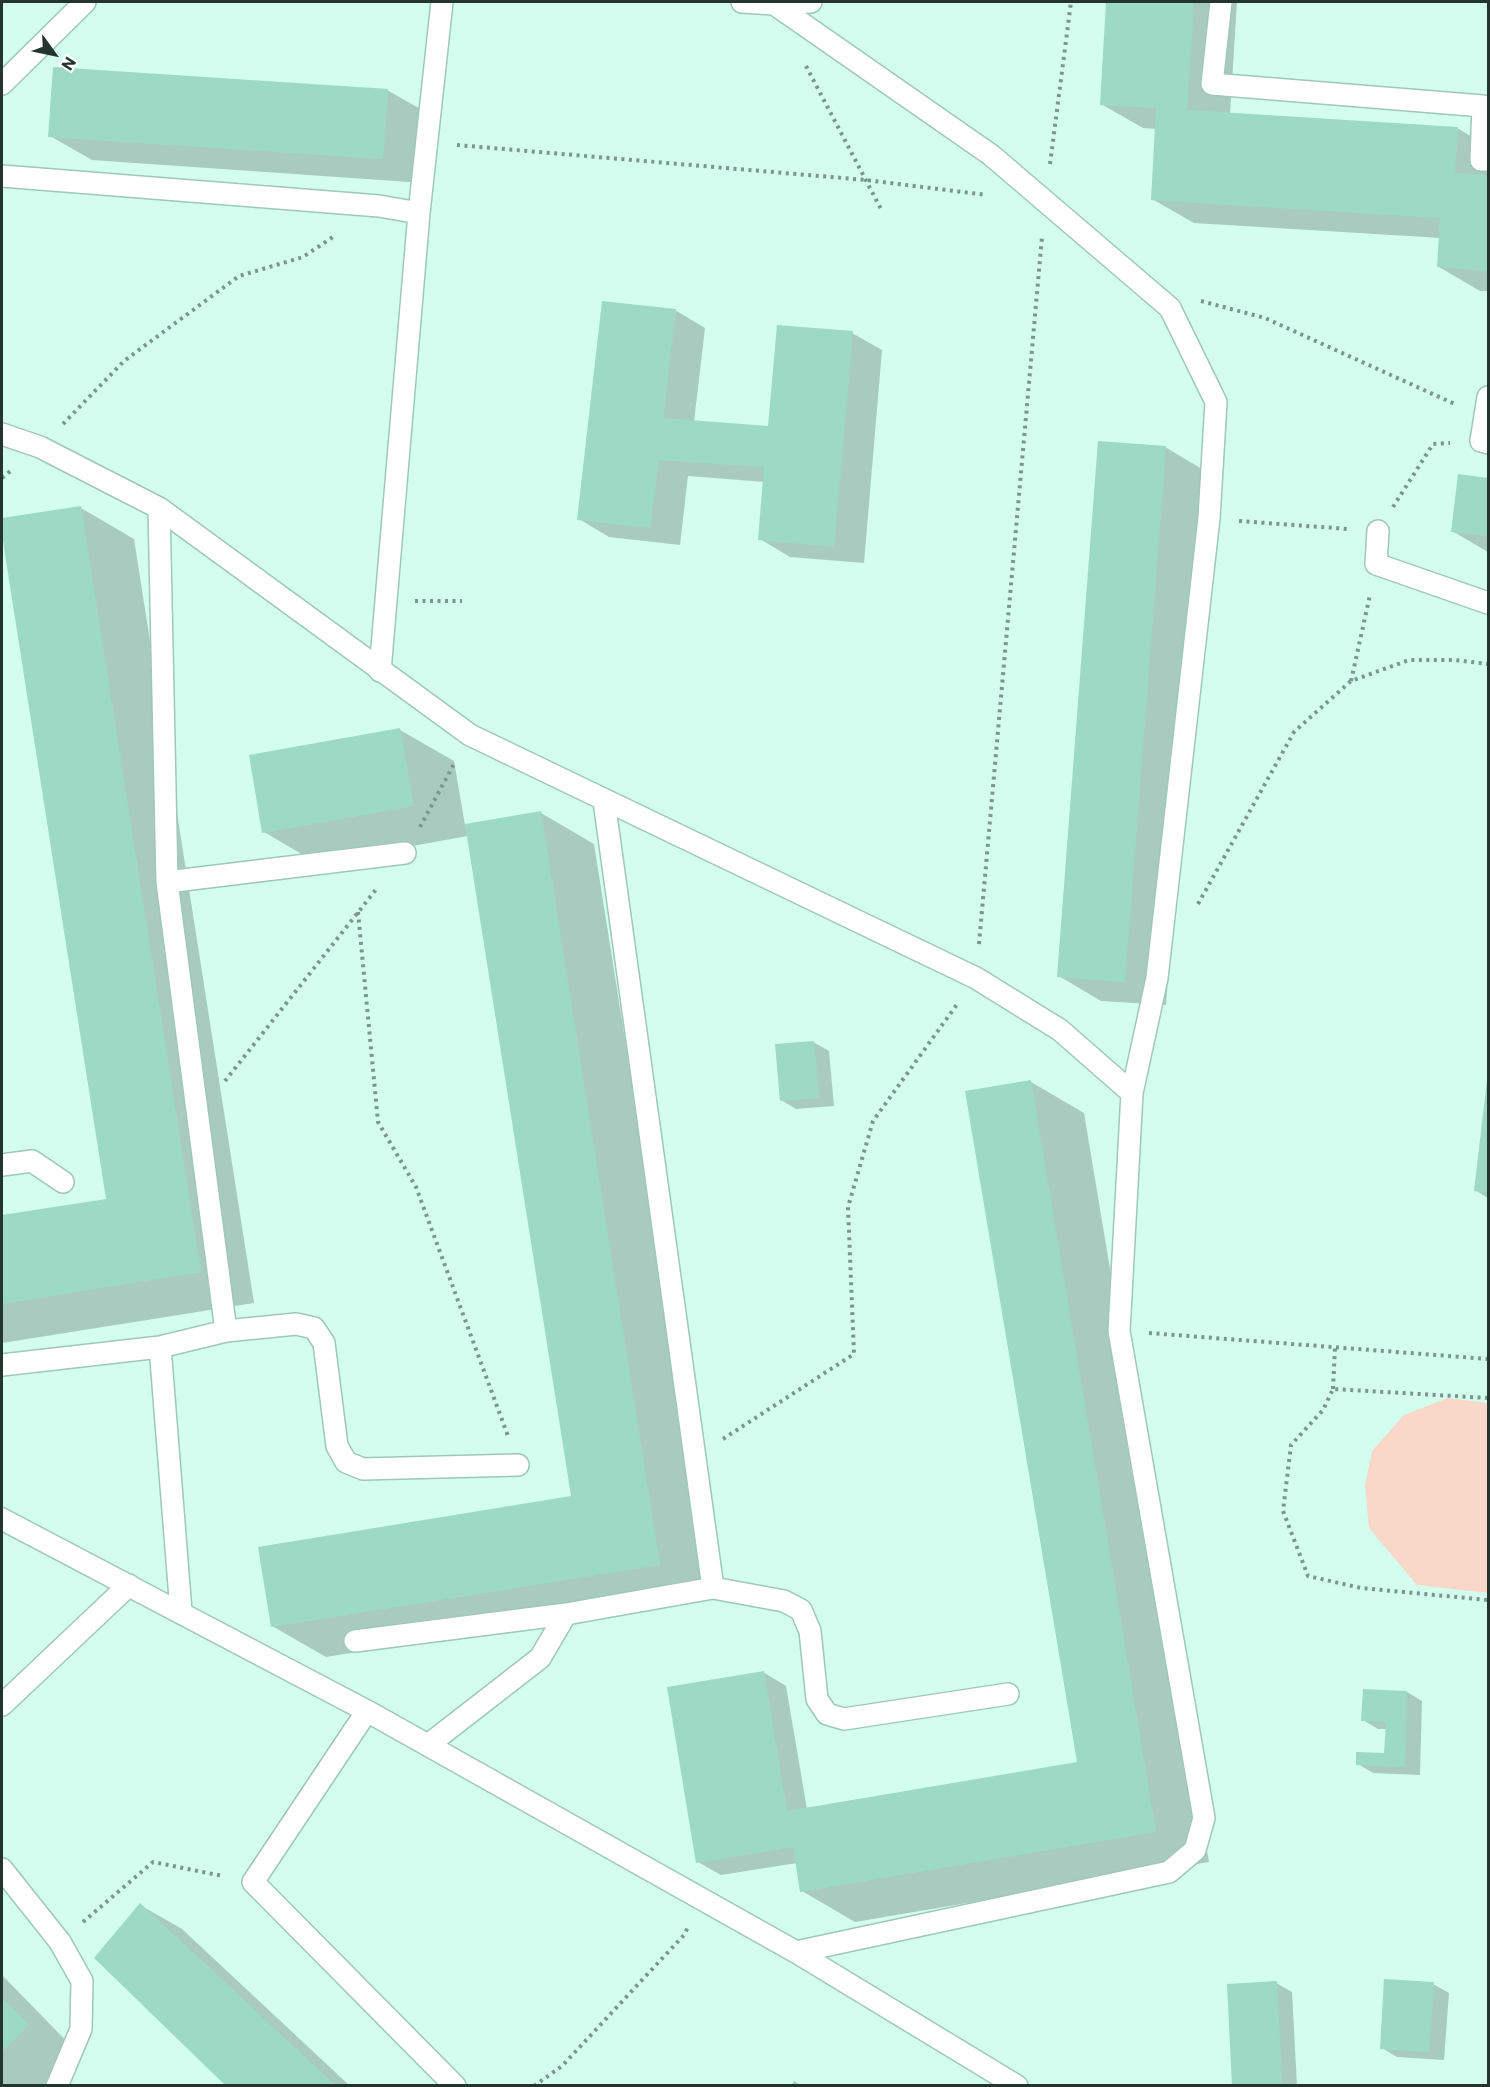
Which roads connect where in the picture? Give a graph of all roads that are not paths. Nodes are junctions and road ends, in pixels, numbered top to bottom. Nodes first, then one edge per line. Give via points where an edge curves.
1 (85, 2) edge
2 (442, 2) edge
3 (742, 2) edge
4 (811, 2) edge
5 (1221, 2) edge
6 (774, 3) edge
7 (2, 84) edge
8 (1488, 160) edge
9 (2, 176) edge
10 (419, 213) junction
11 (1487, 407) edge
12 (2, 434) edge
13 (1485, 442) edge
14 (159, 508) junction
15 (1378, 531) road end
16 (1488, 603) edge
17 (380, 671) junction
18 (604, 801) junction
19 (405, 853) road end
20 (166, 882) junction
21 (1132, 1093) junction
22 (2, 1165) edge
23 (63, 1182) dead end
24 (226, 1331) junction
25 (160, 1347) junction
26 (2, 1365) edge
27 (518, 1465) road end
28 (2, 1519) edge
29 (129, 1585) junction
30 (713, 1588) junction
31 (181, 1611) junction
32 (566, 1614) junction
33 (356, 1641) dead end
34 (1008, 1694) dead end
35 (2, 1705) edge
36 (367, 1711) junction
37 (428, 1745) junction
38 (2, 1869) edge
39 (796, 1952) junction
40 (57, 2085) edge
41 (455, 2085) edge
42 (1017, 2085) edge

1 - 7 lane
2 - 10 lane
3 - 6 lane
4 - 6 lane
5 - 8 lane via 1212,84 1483,106 1480,160
6 - 21 lane via 991,155 1170,308 1216,402 1209,518 1157,978
9 - 10 lane via 379,206
10 - 17 lane
11 - 13 lane
12 - 14 lane via 40,447
14 - 17 lane
14 - 20 lane
15 - 16 lane via 1376,564
17 - 18 lane via 470,735
18 - 21 lane via 976,978 1060,1030
18 - 30 lane
19 - 20 lane
20 - 24 lane
21 - 39 lane via 1119,1331 1204,1818 1195,1850 1168,1872
22 - 23 lane via 32,1161
24 - 25 lane
24 - 27 lane via 296,1324 314,1328 324,1343 337,1446 346,1462 363,1469
25 - 26 lane
25 - 31 lane
28 - 29 lane
29 - 31 lane
29 - 35 lane
30 - 32 lane
30 - 34 lane via 784,1601 801,1610 810,1631 817,1699 827,1714 844,1719
31 - 36 lane
32 - 33 lane
32 - 37 lane via 540,1658
36 - 37 lane
36 - 41 lane via 253,1882
37 - 39 lane
38 - 40 lane via 60,1942 82,1982 81,2029
39 - 42 lane

